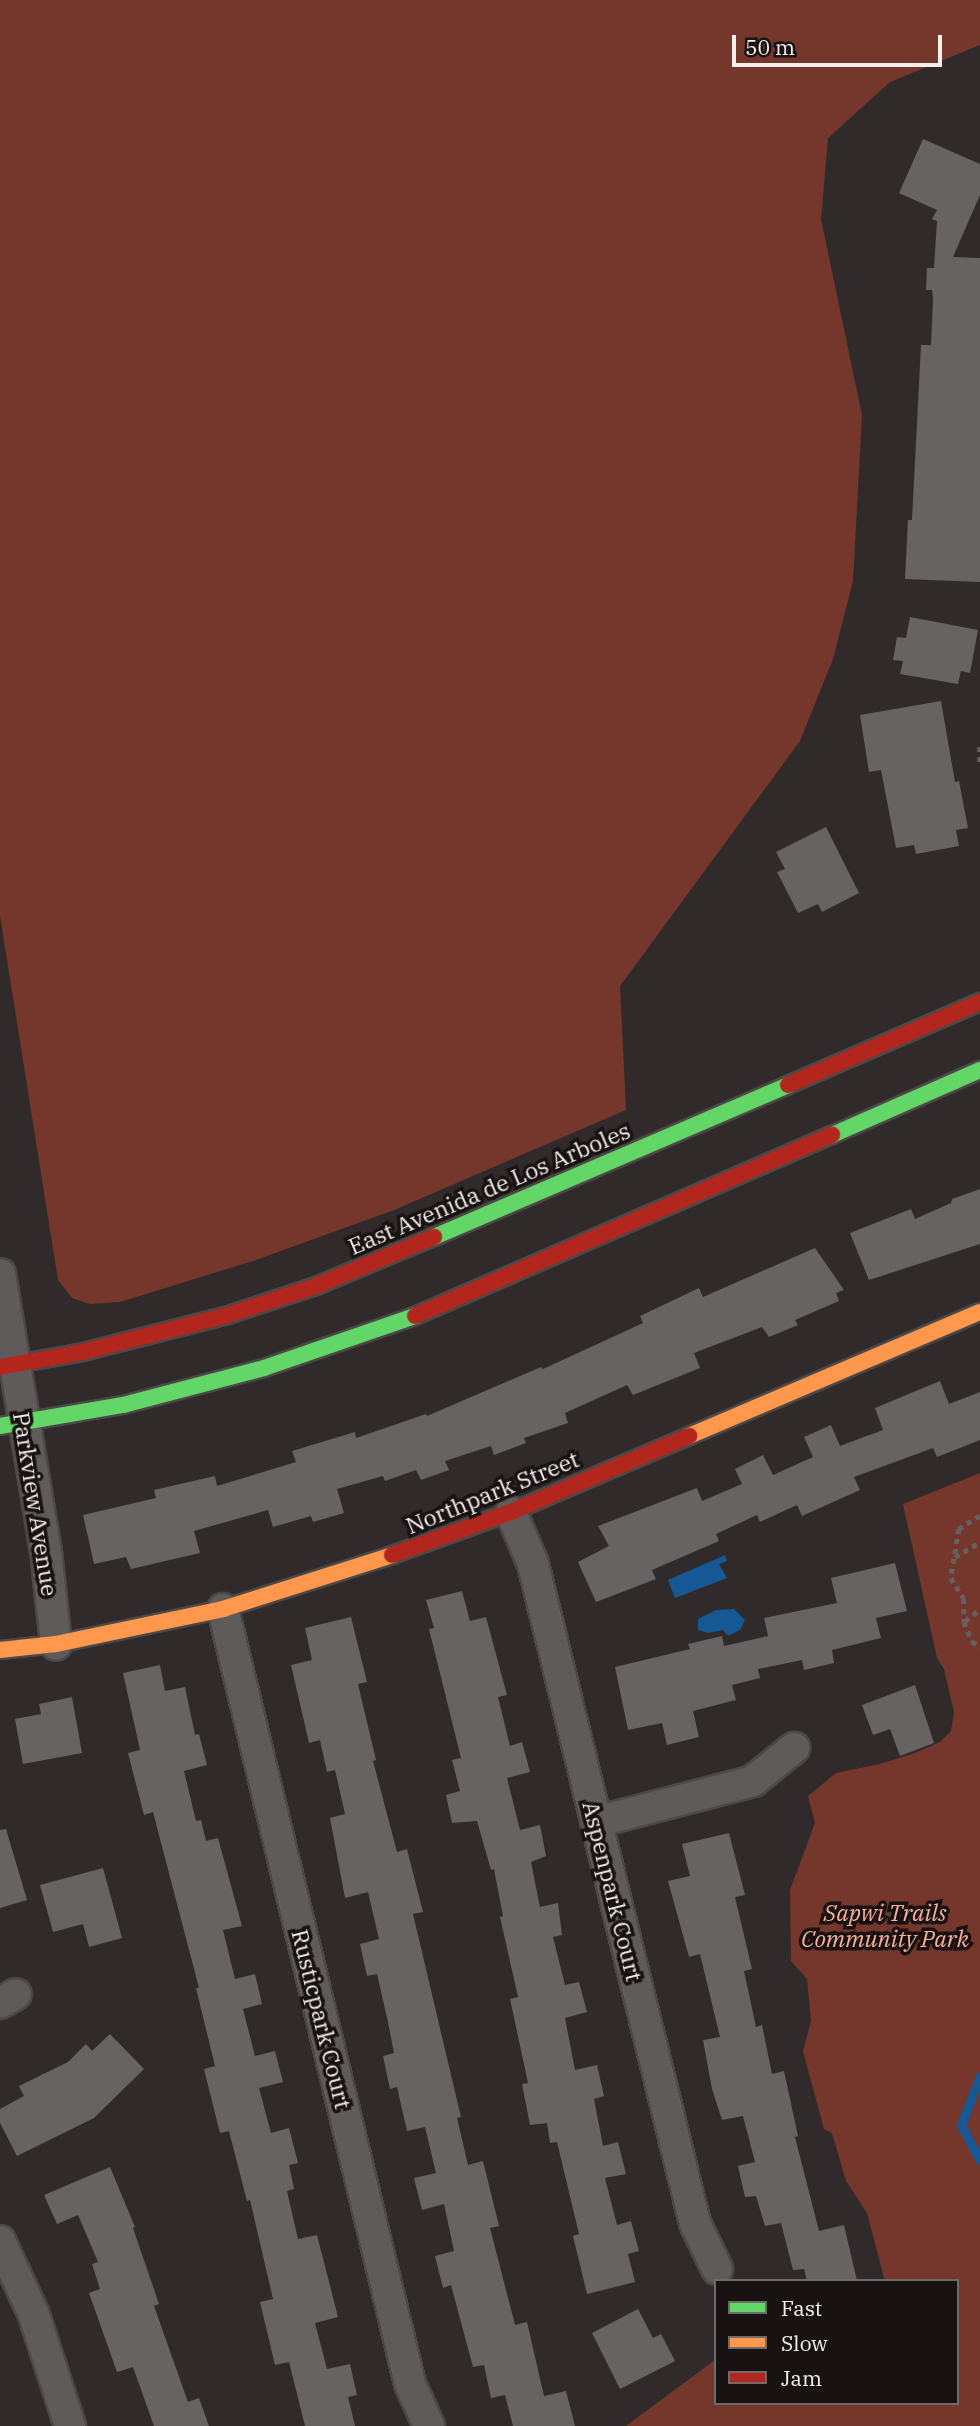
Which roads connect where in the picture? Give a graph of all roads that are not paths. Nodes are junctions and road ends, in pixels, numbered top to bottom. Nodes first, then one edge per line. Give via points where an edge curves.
1 (980, 1002) edge
2 (980, 1070) edge
3 (0, 1274) edge
4 (980, 1312) edge
5 (7, 1366) edge
6 (13, 1425) edge
7 (511, 1512) junction
8 (223, 1609) junction
9 (56, 1644) junction
10 (0, 1650) edge
11 (794, 1748) dead end
12 (596, 1822) junction
13 (0, 2241) edge
14 (717, 2269) dead end
15 (70, 2426) edge
16 (429, 2426) edge

1 - 5 main road, East Avenida de Los Arboles via 316,1286 228,1315
2 - 6 main road via 424,1312 264,1368 123,1405
3 - 5 street, Parkview Avenue
4 - 7 main road, Northpark Street
5 - 6 street, Parkview Avenue
6 - 9 street, Parkview Avenue via 46,1551
7 - 8 main road, Northpark Street
7 - 12 street, Aspenpark Court via 533,1564
8 - 9 main road, Northpark Street
8 - 16 street, Rusticpark Court via 410,2384
9 - 10 main road, Northpark Street
11 - 12 street via 753,1781
12 - 14 street, Aspenpark Court via 695,2223
13 - 15 street via 34,2315

